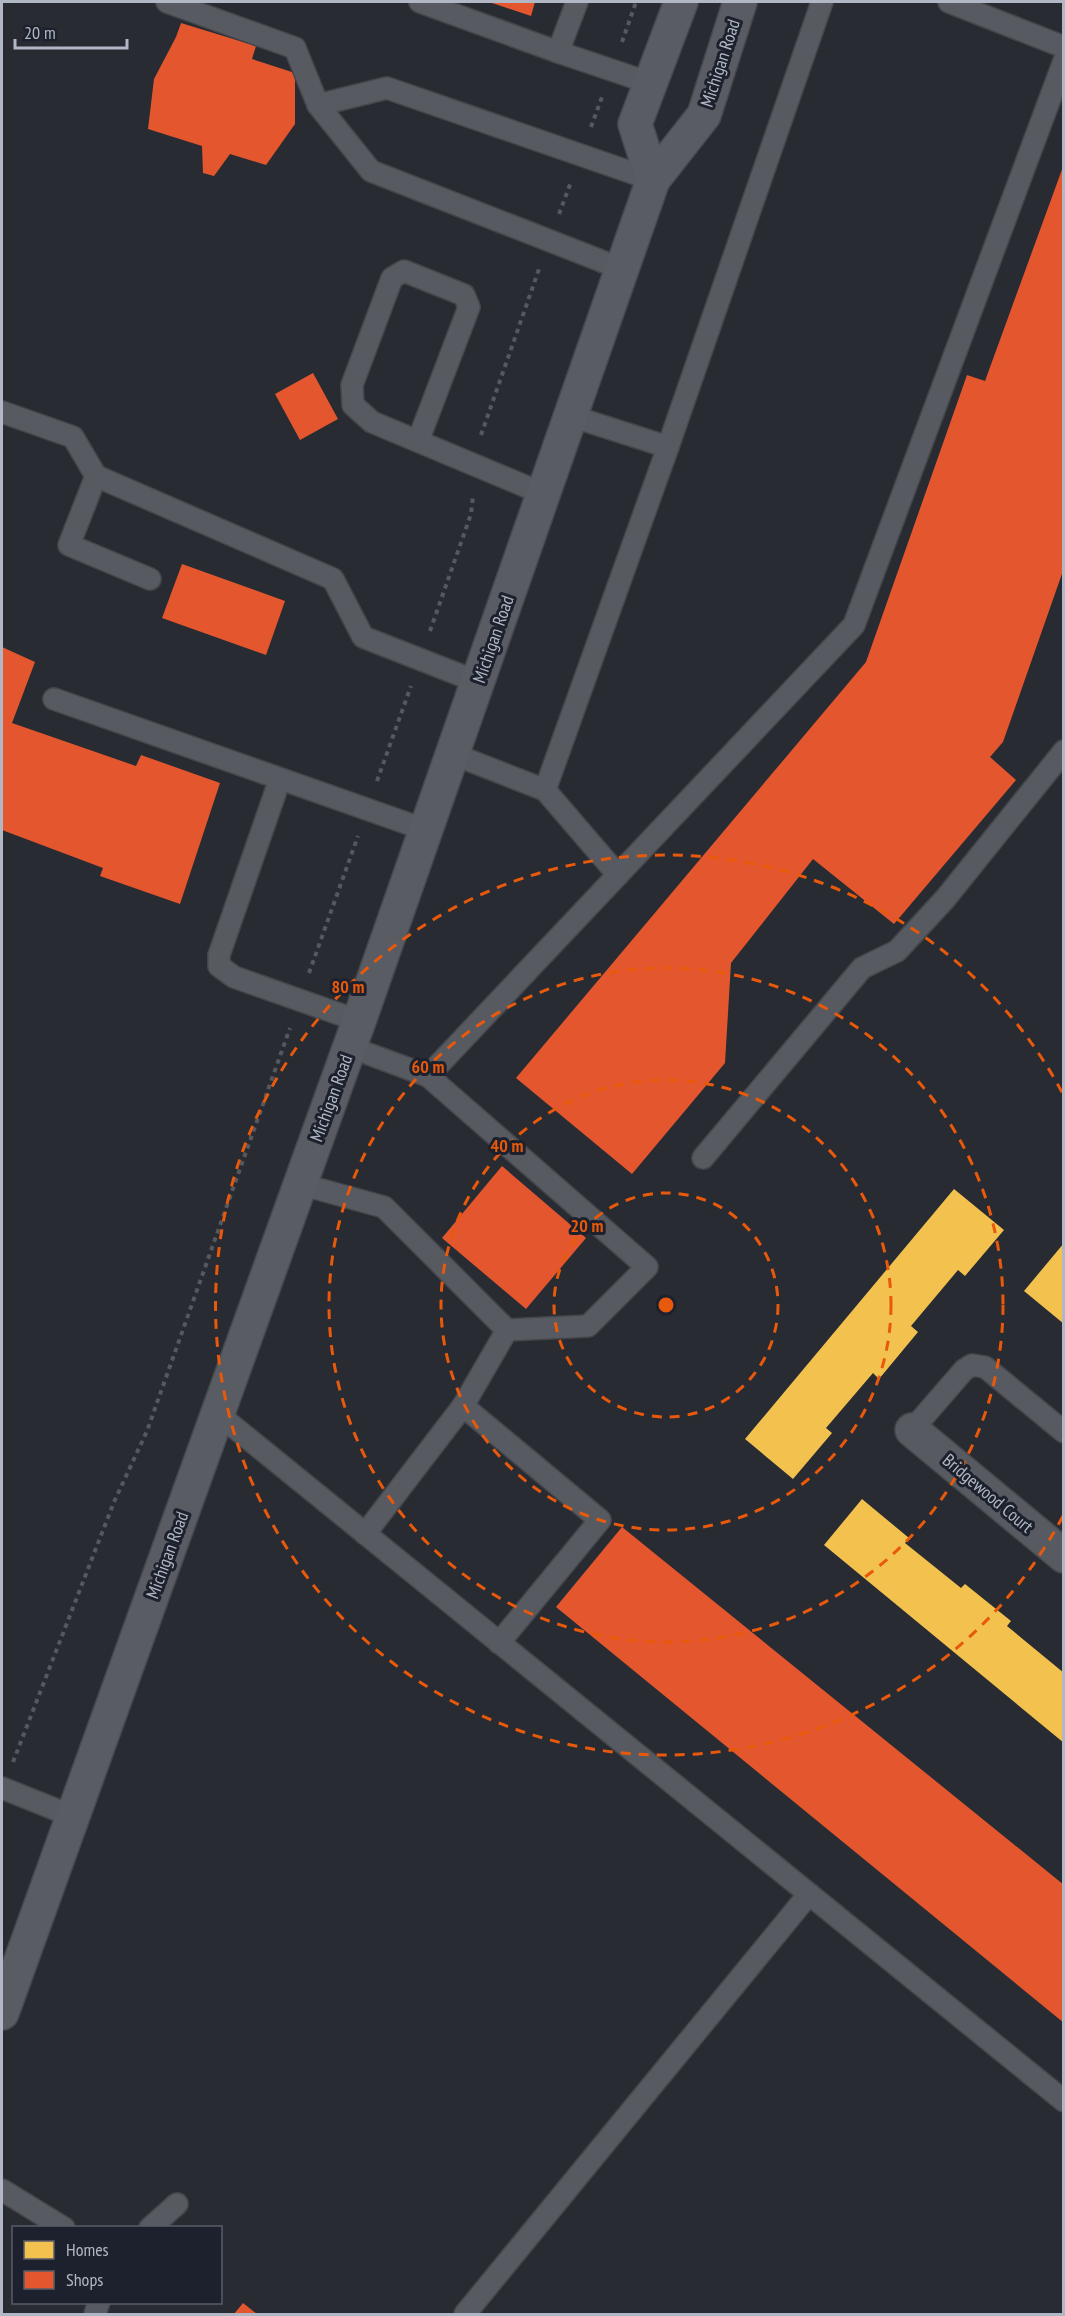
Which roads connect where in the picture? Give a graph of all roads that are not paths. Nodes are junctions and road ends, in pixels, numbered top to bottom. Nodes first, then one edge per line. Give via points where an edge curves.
1 (167, 2) edge
2 (420, 2) edge
3 (577, 2) edge
4 (681, 2) edge
5 (740, 2) edge
6 (822, 2) edge
7 (949, 2) edge
8 (1064, 47) edge
9 (558, 52) junction
10 (1064, 61) edge
11 (650, 83) junction
12 (318, 105) junction
13 (653, 180) junction
14 (622, 269) junction
15 (2, 412) edge
16 (571, 416) junction
17 (418, 441) junction
18 (668, 447) junction
19 (96, 476) junction
20 (544, 494) junction
21 (150, 579) dead end
22 (478, 682) junction
23 (54, 699) dead end
24 (1064, 751) edge
25 (453, 754) junction
26 (280, 779) junction
27 (545, 790) junction
28 (426, 830) junction
29 (618, 875) junction
30 (354, 1034) junction
31 (428, 1076) junction
32 (703, 1158) dead end
33 (300, 1184) junction
34 (507, 1330) junction
35 (463, 1406) junction
36 (218, 1414) junction
37 (912, 1430) joint
38 (1064, 1432) edge
39 (365, 1534) junction
40 (1061, 1550) edge
41 (499, 1643) junction
42 (2, 1788) edge
43 (72, 1816) junction
44 (809, 1894) junction
45 (2, 2013) edge
46 (1064, 2101) edge
47 (2, 2190) edge
48 (177, 2204) dead end
49 (61, 2226) edge
50 (152, 2226) edge
51 (465, 2314) edge

1 - 12 lane via 295,48
2 - 9 lane
3 - 9 lane
4 - 11 main road
5 - 13 main road, Michigan Road via 704,115
6 - 18 lane
7 - 8 lane
9 - 11 lane
10 - 29 lane via 854,625
11 - 13 main road via 635,124
12 - 13 lane via 387,88
12 - 14 lane via 371,171
13 - 14 main road, Michigan Road
14 - 16 main road, Michigan Road
15 - 19 lane via 73,437
16 - 18 lane
16 - 20 main road, Michigan Road
17 - 17 lane via 372,422 354,405 352,385 392,278 404,271 464,295 469,307
17 - 20 lane
18 - 27 lane
19 - 21 lane via 69,545
19 - 22 lane via 333,579 363,637
20 - 22 main road, Michigan Road
22 - 25 main road, Michigan Road
23 - 26 lane
24 - 32 lane via 945,898 897,951 862,968
25 - 27 lane
25 - 28 main road, Michigan Road
26 - 28 lane
26 - 30 lane via 219,955 219,966 234,978 300,1000
27 - 29 lane
28 - 30 main road, Michigan Road
29 - 31 lane
30 - 31 lane
30 - 33 main road, Michigan Road
31 - 34 lane via 647,1267 588,1326
33 - 34 lane via 384,1207
33 - 36 main road, Michigan Road
34 - 35 lane
35 - 39 lane
35 - 41 lane via 600,1520
36 - 39 lane
36 - 43 main road, Michigan Road
37 - 38 lane via 972,1365 985,1367
37 - 40 street, Bridgewood Court
39 - 41 lane
41 - 44 lane
42 - 43 lane
43 - 45 main road, Michigan Road
44 - 46 lane
44 - 51 lane
47 - 49 lane
48 - 50 lane

